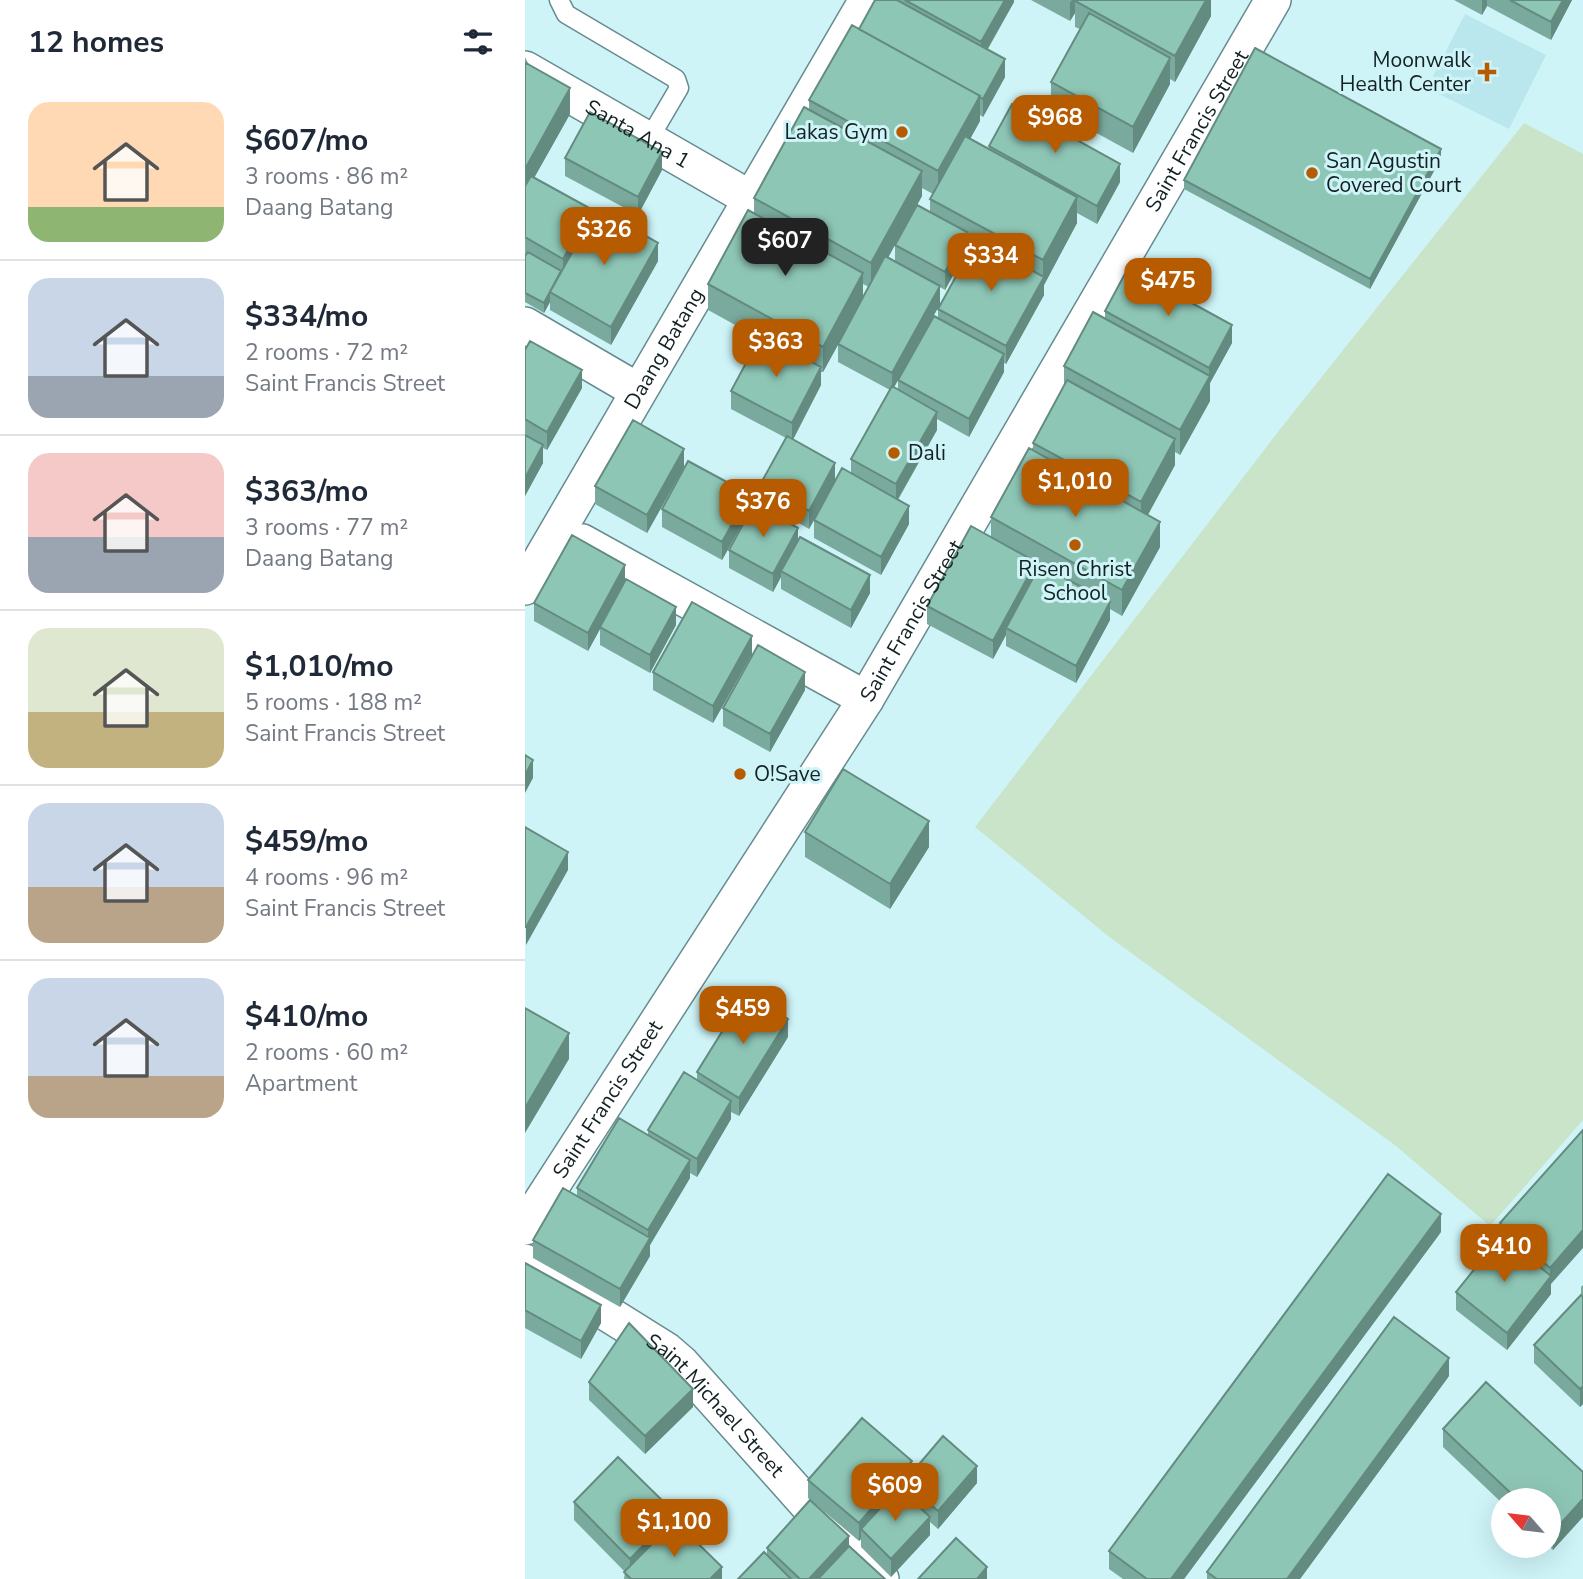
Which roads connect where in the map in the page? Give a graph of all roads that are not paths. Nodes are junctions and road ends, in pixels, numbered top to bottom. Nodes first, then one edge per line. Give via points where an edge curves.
1 (559, 0) edge
2 (867, 0) edge
3 (1273, 0) edge
4 (525, 69) edge
5 (649, 139) junction
6 (751, 198) junction
7 (525, 325) edge
8 (638, 391) junction
9 (558, 529) junction
10 (525, 587) edge
11 (866, 699) junction
12 (525, 1227) edge
13 (525, 1262) edge
14 (881, 1579) edge

1 - 5 lane via 566,14 676,79 679,88
2 - 6 street, Daang Batang
3 - 11 street, Saint Francis Street
4 - 5 street, Santa Ana 1
5 - 6 street, Santa Ana 1
6 - 8 street, Daang Batang
7 - 8 street
8 - 9 street, Daang Batang
9 - 10 street, Daang Batang
9 - 11 street
11 - 12 street, Saint Francis Street
13 - 14 street, Saint Michael Street via 681,1363 799,1516

